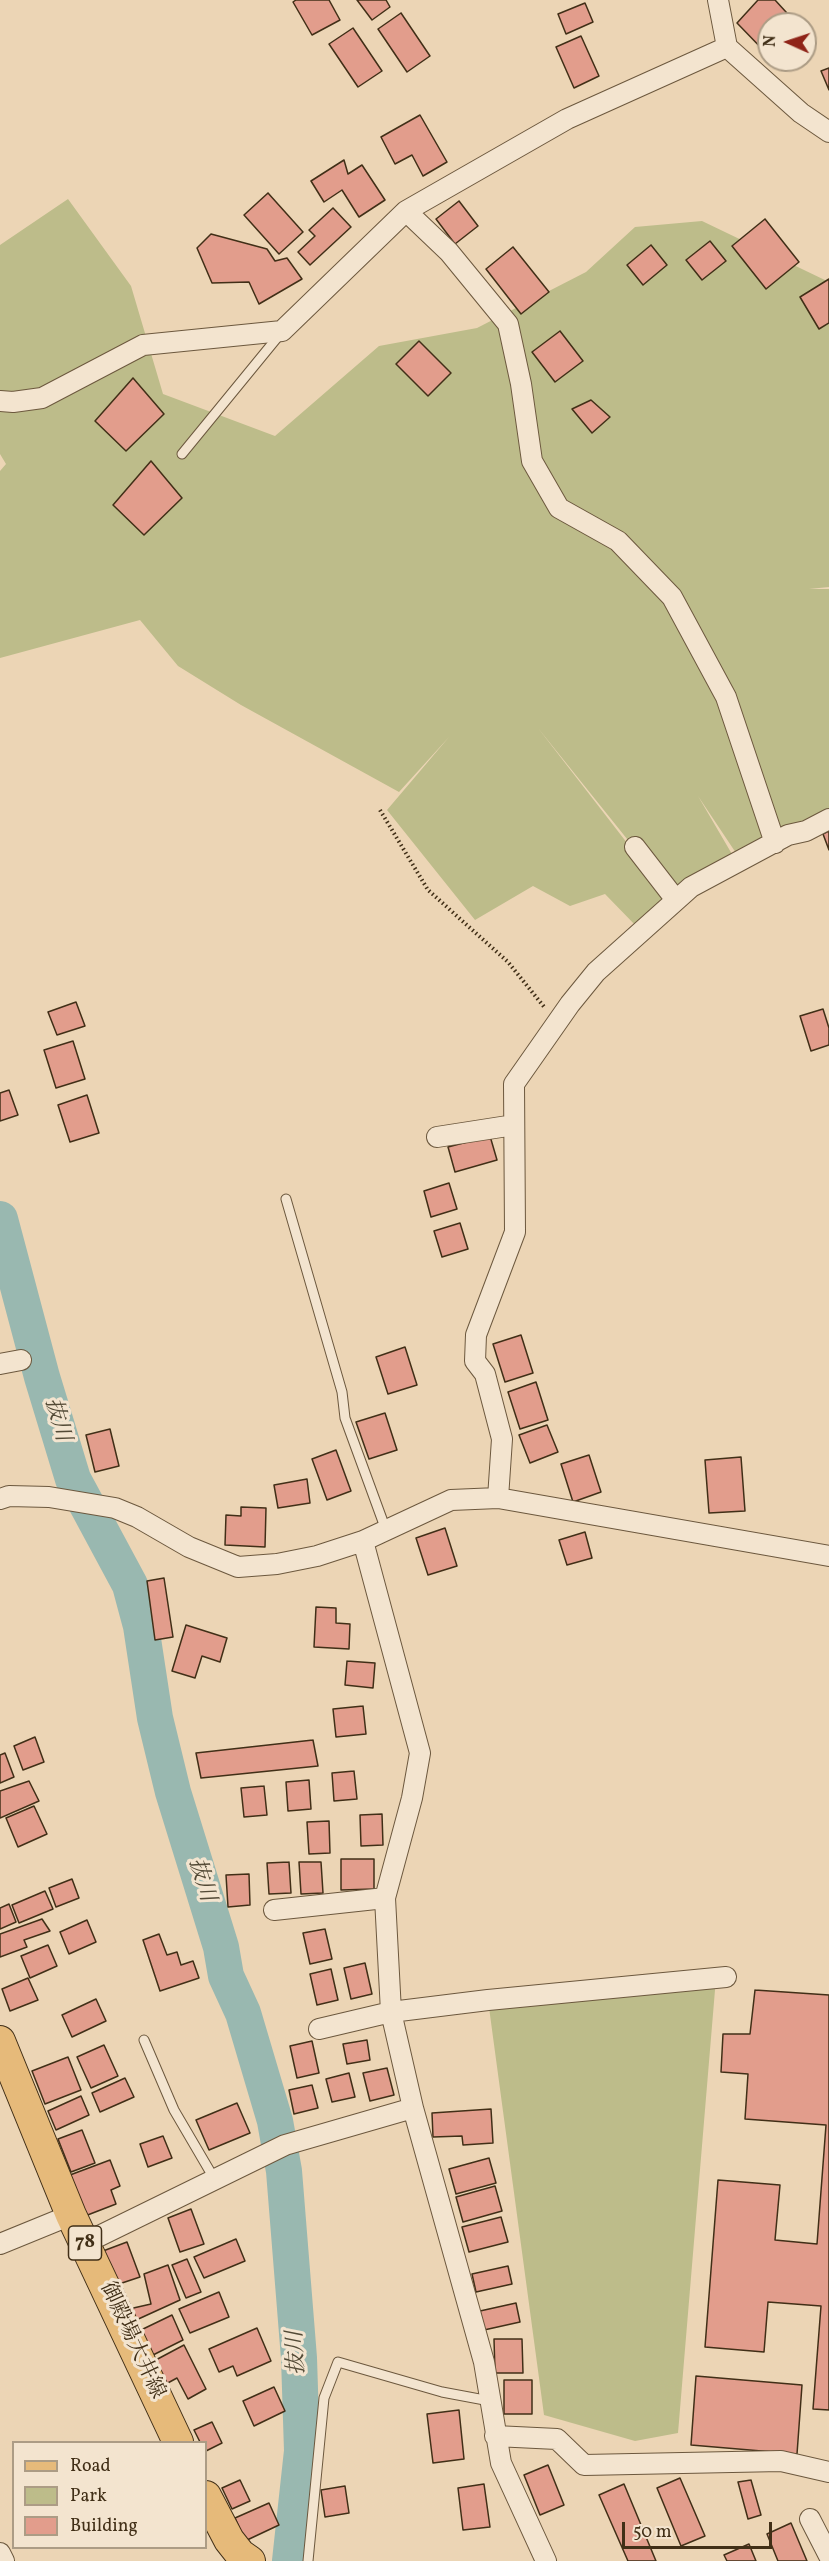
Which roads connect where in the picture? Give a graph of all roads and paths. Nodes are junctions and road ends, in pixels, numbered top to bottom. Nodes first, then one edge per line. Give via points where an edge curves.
1 (718, 0) edge
2 (728, 47) junction
3 (829, 132) edge
4 (406, 211) junction
5 (282, 331) junction
6 (0, 401) edge
7 (182, 454) dead end
8 (380, 810) dead end
9 (829, 819) edge
10 (775, 843) junction
11 (635, 847) dead end
12 (676, 900) junction
13 (557, 1023) junction
14 (514, 1125) junction
15 (437, 1137) dead end
16 (285, 1199) dead end
17 (21, 1360) dead end
18 (0, 1364) edge
19 (498, 1498) junction
20 (0, 1499) edge
21 (387, 1530) junction
22 (363, 1540) junction
23 (829, 1556) edge
24 (385, 1898) junction
25 (274, 1910) dead end
26 (726, 1977) dead end
27 (391, 2012) junction
28 (319, 2029) dead end
29 (144, 2040) dead end
30 (0, 2041) edge
31 (412, 2108) junction
32 (215, 2180) junction
33 (71, 2215) junction
34 (85, 2243) junction
35 (0, 2244) edge
36 (490, 2401) junction
37 (495, 2436) junction
38 (178, 2441) edge
39 (829, 2472) edge
40 (207, 2498) edge
41 (810, 2519) dead end
42 (0, 2553) edge
43 (829, 2556) edge
44 (4, 2561) edge
45 (250, 2561) edge
46 (308, 2561) edge
47 (546, 2561) edge

1 - 2 street
2 - 3 street via 801,113
2 - 4 street via 567,119
4 - 5 street
4 - 10 street via 449,252 508,324 532,461 559,508 618,542 672,597 726,697
5 - 6 street via 143,345 42,398
5 - 7 lane
8 - 13 path via 428,890 508,962
9 - 10 street
10 - 12 street via 691,887
11 - 12 street
12 - 13 street via 596,972
13 - 14 street via 513,1084
14 - 15 street
14 - 19 street via 515,1232 476,1335 475,1361 485,1374 502,1439
16 - 21 lane via 342,1392 345,1418
17 - 18 street
19 - 21 street via 451,1500
19 - 23 street
20 - 22 street via 49,1497 115,1508 189,1547 238,1567 317,1556
21 - 22 street
22 - 24 street via 420,1753
24 - 25 street
24 - 27 street
26 - 27 street
27 - 28 street
27 - 31 street
29 - 32 lane via 174,2110
30 - 33 main road, 御殿場大井線 / 78
31 - 32 street via 295,2142
31 - 36 street via 484,2362
32 - 34 street
33 - 34 main road, 御殿場大井線 / 78
33 - 35 street
34 - 38 main road, 御殿場大井線 / 78
36 - 37 street
36 - 46 lane via 442,2392 338,2362 324,2398
37 - 39 street via 557,2439 584,2465 781,2461
37 - 47 street via 501,2463
40 - 45 main road via 229,2540
41 - 43 street
42 - 44 street

